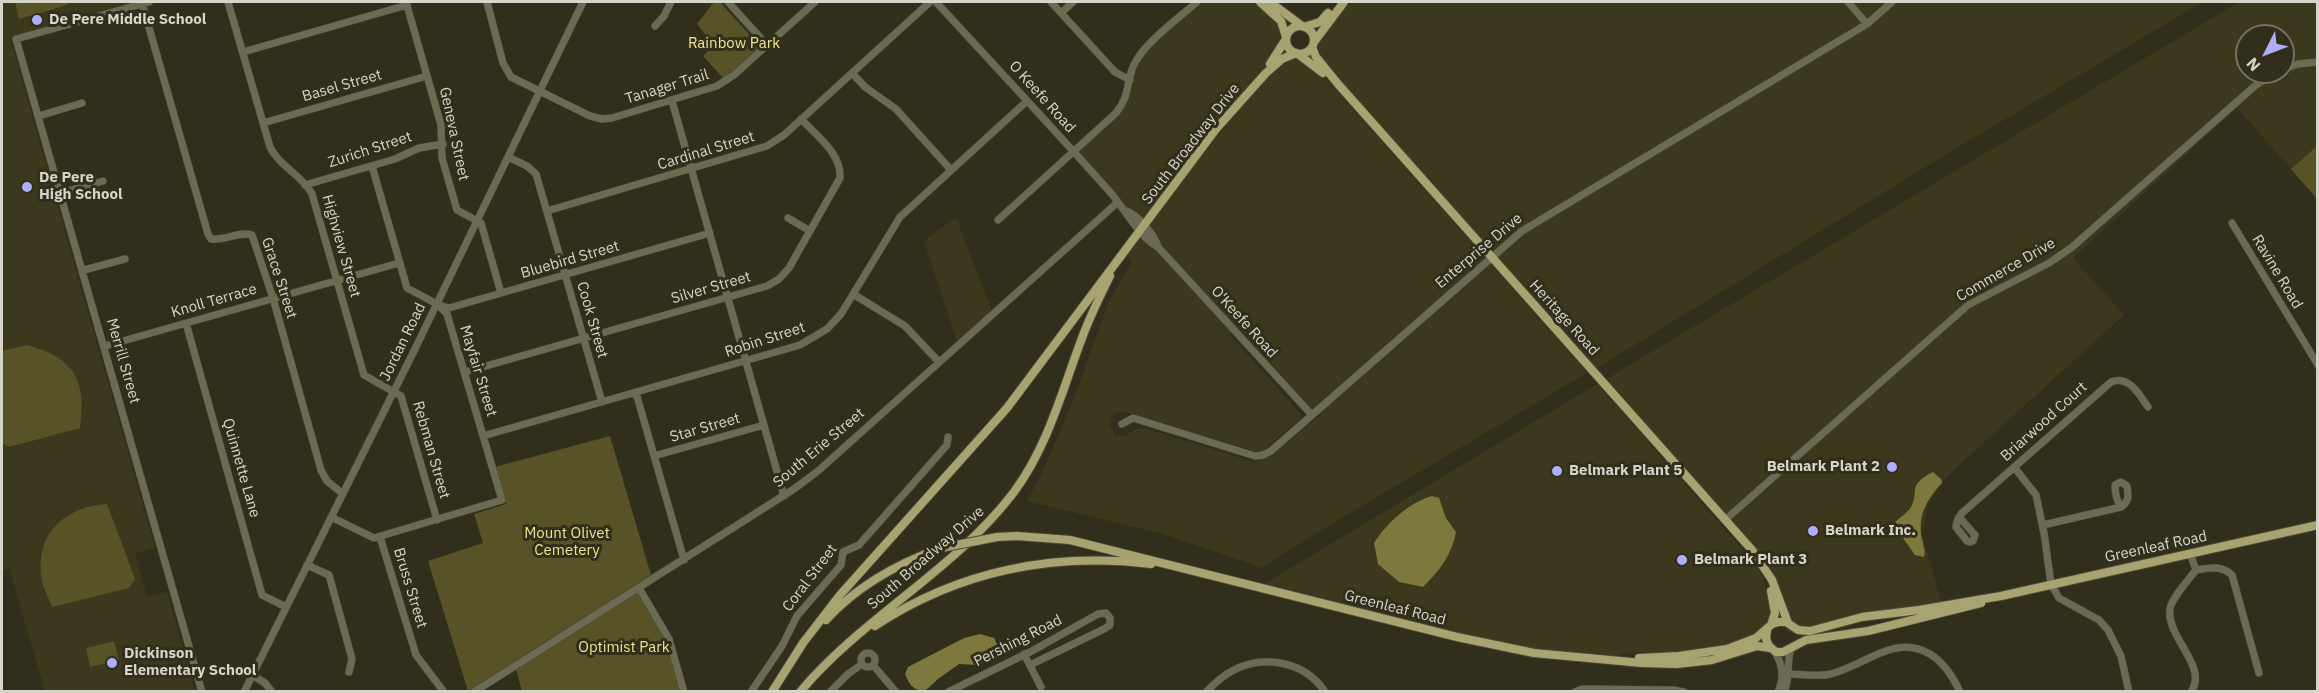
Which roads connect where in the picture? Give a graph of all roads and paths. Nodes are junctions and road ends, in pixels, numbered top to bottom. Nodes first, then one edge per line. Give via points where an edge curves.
1 (145, 2) edge
2 (228, 2) edge
3 (487, 2) edge
4 (582, 2) edge
5 (671, 2) edge
6 (728, 2) edge
7 (815, 2) edge
8 (930, 2) edge
9 (936, 2) edge
10 (1051, 2) edge
11 (1073, 2) edge
12 (1197, 2) edge
13 (1260, 2) edge
14 (1270, 2) edge
15 (1343, 2) edge
16 (1848, 2) edge
17 (1892, 2) edge
18 (407, 3) edge
19 (1061, 13) junction
20 (1867, 24) junction
21 (655, 26) dead end
22 (1303, 26) junction
23 (1286, 38) junction
24 (767, 45) junction
25 (1313, 45) junction
26 (243, 52) junction
27 (1297, 53) junction
28 (2318, 62) edge
29 (2295, 65) edge
30 (852, 73) junction
31 (1266, 73) junction
32 (427, 76) junction
33 (1130, 80) junction
34 (1338, 84) junction
35 (2258, 84) edge
36 (539, 92) junction
37 (672, 100) junction
38 (1027, 101) junction
39 (82, 103) dead end
40 (39, 116) junction
41 (801, 119) junction
42 (263, 123) junction
43 (443, 144) junction
44 (1073, 151) junction
45 (508, 157) junction
46 (372, 166) junction
47 (692, 170) junction
48 (951, 170) junction
49 (103, 181) dead end
50 (306, 185) junction
51 (61, 193) junction
52 (1118, 202) junction
53 (547, 211) junction
54 (1126, 211) joint
55 (788, 218) dead end
56 (477, 220) junction
57 (998, 220) dead end
58 (2232, 223) dead end
59 (1142, 229) junction
60 (810, 231) junction
61 (710, 233) junction
62 (1491, 256) junction
63 (125, 258) dead end
64 (1117, 262) junction
65 (399, 263) junction
66 (84, 270) junction
67 (565, 275) junction
68 (337, 280) junction
69 (501, 293) junction
70 (853, 294) junction
71 (728, 297) junction
72 (273, 298) junction
73 (437, 304) junction
74 (186, 323) junction
75 (584, 339) junction
76 (105, 346) junction
77 (746, 361) junction
78 (939, 362) junction
79 (2318, 365) edge
80 (465, 372) junction
81 (394, 391) junction
82 (636, 393) junction
83 (602, 402) junction
84 (2148, 407) dead end
85 (1312, 415) junction
86 (1122, 424) dead end
87 (764, 425) junction
88 (483, 436) junction
89 (948, 437) dead end
90 (654, 456) junction
91 (2014, 467) junction
92 (343, 494) junction
93 (784, 496) junction
94 (2121, 507) dead end
95 (331, 517) junction
96 (1959, 517) dead end
97 (437, 520) junction
98 (1725, 520) junction
99 (2043, 525) junction
100 (2318, 525) edge
101 (380, 537) junction
102 (2190, 553) junction
103 (684, 560) junction
104 (307, 565) junction
105 (1169, 565) junction
106 (2196, 570) junction
107 (1767, 573) junction
108 (2051, 584) junction
109 (639, 588) junction
110 (2001, 596) junction
111 (286, 607) junction
112 (1791, 625) junction
113 (1769, 628) junction
114 (845, 647) junction
115 (1792, 647) junction
116 (1772, 649) junction
117 (800, 650) junction
118 (1024, 654) junction
119 (1618, 660) junction
120 (862, 664) junction
121 (873, 665) junction
122 (1030, 665) junction
123 (349, 672) dead end
124 (1789, 674) junction
125 (2259, 674) dead end
126 (252, 675) junction
127 (1041, 687) dead end
128 (485, 688) edge
129 (202, 692) edge
130 (244, 692) edge
131 (272, 692) edge
132 (444, 692) edge
133 (474, 692) edge
134 (684, 692) edge
135 (751, 692) edge
136 (772, 692) edge
137 (800, 692) edge
138 (830, 692) edge
139 (896, 692) edge
140 (948, 692) edge
141 (1206, 692) edge
142 (1325, 692) edge
143 (1575, 692) edge
144 (1684, 692) edge
145 (1778, 692) edge
146 (1784, 692) edge
147 (1960, 692) edge
148 (2129, 692) edge
149 (2191, 692) edge

1 - 40 street, Merrill Street via 16,39
1 - 72 street, Grace Street via 208,234 217,240 252,235
2 - 26 street, Highview Street
3 - 36 street, Tanager Trail via 507,72
4 - 36 street, Jordan Road
5 - 21 street
6 - 24 street
7 - 24 street, Tanager Trail
8 - 30 street, Cardinal Street
9 - 38 street, O Keefe Road
10 - 19 street
11 - 19 street
12 - 33 street via 1142,52
13 - 23 main road via 1281,21
14 - 22 main road
15 - 22 main road via 1320,22
15 - 25 main road
16 - 20 street
17 - 20 street, Enterprise Drive
18 - 26 street
18 - 32 street, Geneva Street
19 - 33 street via 1114,72
20 - 62 street, Enterprise Drive via 1538,221
22 - 23 main road via 1292,28
22 - 25 main road via 1312,33
23 - 27 main road via 1288,47
23 - 31 main road, South Broadway Drive
24 - 37 street, Tanager Trail via 726,81
25 - 27 main road via 1306,52
25 - 34 main road, Heritage Road via 1318,60
26 - 42 street, Highview Street
27 - 31 main road, South Broadway Drive via 1282,58
27 - 34 main road, Heritage Road
28 - 29 street
30 - 41 street, Cardinal Street
30 - 48 street via 896,109
31 - 59 main road, South Broadway Drive via 1216,129
32 - 42 street, Basel Street
32 - 43 street, Geneva Street
33 - 44 street via 1121,106
34 - 62 main road, Heritage Road
35 - 98 street, Commerce Drive via 2071,248 1968,305
36 - 37 street, Tanager Trail via 602,119
36 - 45 street, Jordan Road
37 - 47 street
38 - 44 street, O Keefe Road
38 - 48 street, Robin Street
39 - 40 street
40 - 51 street, Merrill Street
41 - 47 street, Cardinal Street via 767,146
41 - 60 street, Silver Street via 836,158 841,171
42 - 50 street, Highview Street via 274,155
43 - 46 street, Zurich Street via 419,148
43 - 56 street, Geneva Street via 442,158 457,210
44 - 52 street, O Keefe Road
44 - 57 street
45 - 53 street, Cook Street via 534,171
45 - 56 street, Jordan Road
46 - 50 street, Zurich Street
46 - 65 street
47 - 53 street, Cardinal Street
47 - 61 street
48 - 70 street, Robin Street via 894,224
49 - 51 street
50 - 68 street, Highview Street
51 - 66 street, Merrill Street
52 - 54 street, O Keefe Road
52 - 78 street, South Erie Street
53 - 67 street, Cook Street
54 - 59 street, O'Keefe Road
55 - 60 street
56 - 69 street
56 - 73 street, Jordan Road
58 - 79 street, Ravine Road
59 - 64 main road, South Broadway Drive
59 - 85 street, O'Keefe Road via 1151,244 1158,247
60 - 71 street, Silver Street via 779,279
61 - 67 street, Bluebird Street
61 - 71 street
62 - 85 street, Enterprise Drive
62 - 98 main road, Heritage Road
63 - 66 street
64 - 114 main road, South Broadway Drive via 1092,311 1042,445 1015,491 960,549
64 - 117 main road, South Broadway Drive via 1007,408 840,595
65 - 68 street, Knoll Terrace
65 - 73 street via 406,288
66 - 76 street, Merrill Street
67 - 69 street, Bluebird Street
67 - 75 street, Cook Street
68 - 72 street, Knoll Terrace
68 - 81 street, Highview Street via 363,375
69 - 73 street, Bluebird Street via 449,308
70 - 77 street, Robin Street via 834,322 818,336
70 - 78 street via 905,326
71 - 75 street, Silver Street
71 - 77 street
72 - 74 street, Knoll Terrace
72 - 92 street, Grace Street via 321,470 327,481
73 - 80 street, Mayfair Street via 447,314
73 - 81 street, Jordan Road
74 - 76 street, Knoll Terrace
74 - 111 street, Quinnette Lane via 262,595
75 - 80 street, Silver Street
75 - 83 street, Cook Street
76 - 129 street, Merrill Street
77 - 82 street, Robin Street
77 - 87 street
78 - 93 street, South Erie Street via 818,471
80 - 88 street, Mayfair Street
81 - 92 street, Jordan Road
81 - 97 street, Rebman Street via 401,396
82 - 83 street, Robin Street
82 - 90 street
83 - 88 street, Robin Street
84 - 91 street, Briarwood Court via 2128,383 2113,381
85 - 86 street, Enterprise Drive via 1271,451 1255,456 1133,418
87 - 90 street, Star Street
87 - 93 street
88 - 97 street, Mayfair Street via 502,500
89 - 135 street, Coral Street via 947,445 859,544 843,552 841,565 797,616
90 - 103 street
91 - 96 street, Briarwood Court
91 - 99 street via 2036,495
92 - 95 street, Jordan Road
93 - 103 street, South Erie Street
94 - 99 street
95 - 101 street, Bruss Street via 374,538
95 - 104 street, Jordan Road
97 - 101 street
98 - 107 main road, Heritage Road
99 - 108 street
100 - 102 main road, Greenleaf Road
101 - 132 street, Bruss Street via 416,655
102 - 106 street
102 - 108 main road, Greenleaf Road
103 - 109 street, South Erie Street
104 - 111 street, Jordan Road
104 - 123 street via 329,575 352,658
105 - 114 main road via 1067,560 1001,570 913,603
105 - 117 main road, bridge via 1070,540 1025,536 941,548 866,586 829,617
105 - 119 main road, Greenleaf Road via 1494,646
106 - 125 street via 2215,567 2232,575
106 - 149 street via 2169,606 2170,624 2197,677
107 - 112 main road, Heritage Road
107 - 113 main road, Heritage Road via 1775,613
108 - 110 main road, Greenleaf Road
108 - 148 street via 2059,598 2099,620 2108,630 2121,656
109 - 128 street, South Erie Street
109 - 134 street via 669,639
110 - 112 main road, Greenleaf Road via 1862,617 1810,631
110 - 115 main road, Greenleaf Road via 1941,615 1806,640
111 - 126 street, Jordan Road
112 - 113 main road via 1779,621
112 - 115 main road via 1796,637
113 - 116 main road via 1766,639
113 - 119 main road, Greenleaf Road via 1750,641 1714,652
114 - 137 main road, South Broadway Drive
115 - 116 main road via 1783,652
115 - 124 street
116 - 119 main road, Greenleaf Road via 1757,646 1712,660 1677,664
116 - 145 street via 1783,669
117 - 136 main road
118 - 122 street
118 - 122 street, Pershing Road via 1098,614 1108,615 1108,627
118 - 140 street, Pershing Road
120 - 121 street
120 - 121 street via 862,656 869,652 875,658
120 - 138 street
121 - 139 street
122 - 127 street
124 - 146 street
124 - 147 street via 1829,675 1885,651 1910,648 1932,655 1950,671
126 - 130 street, Jordan Road
126 - 131 street
128 - 133 street, South Erie Street
141 - 142 street via 1238,668 1269,662 1301,669
143 - 144 street

